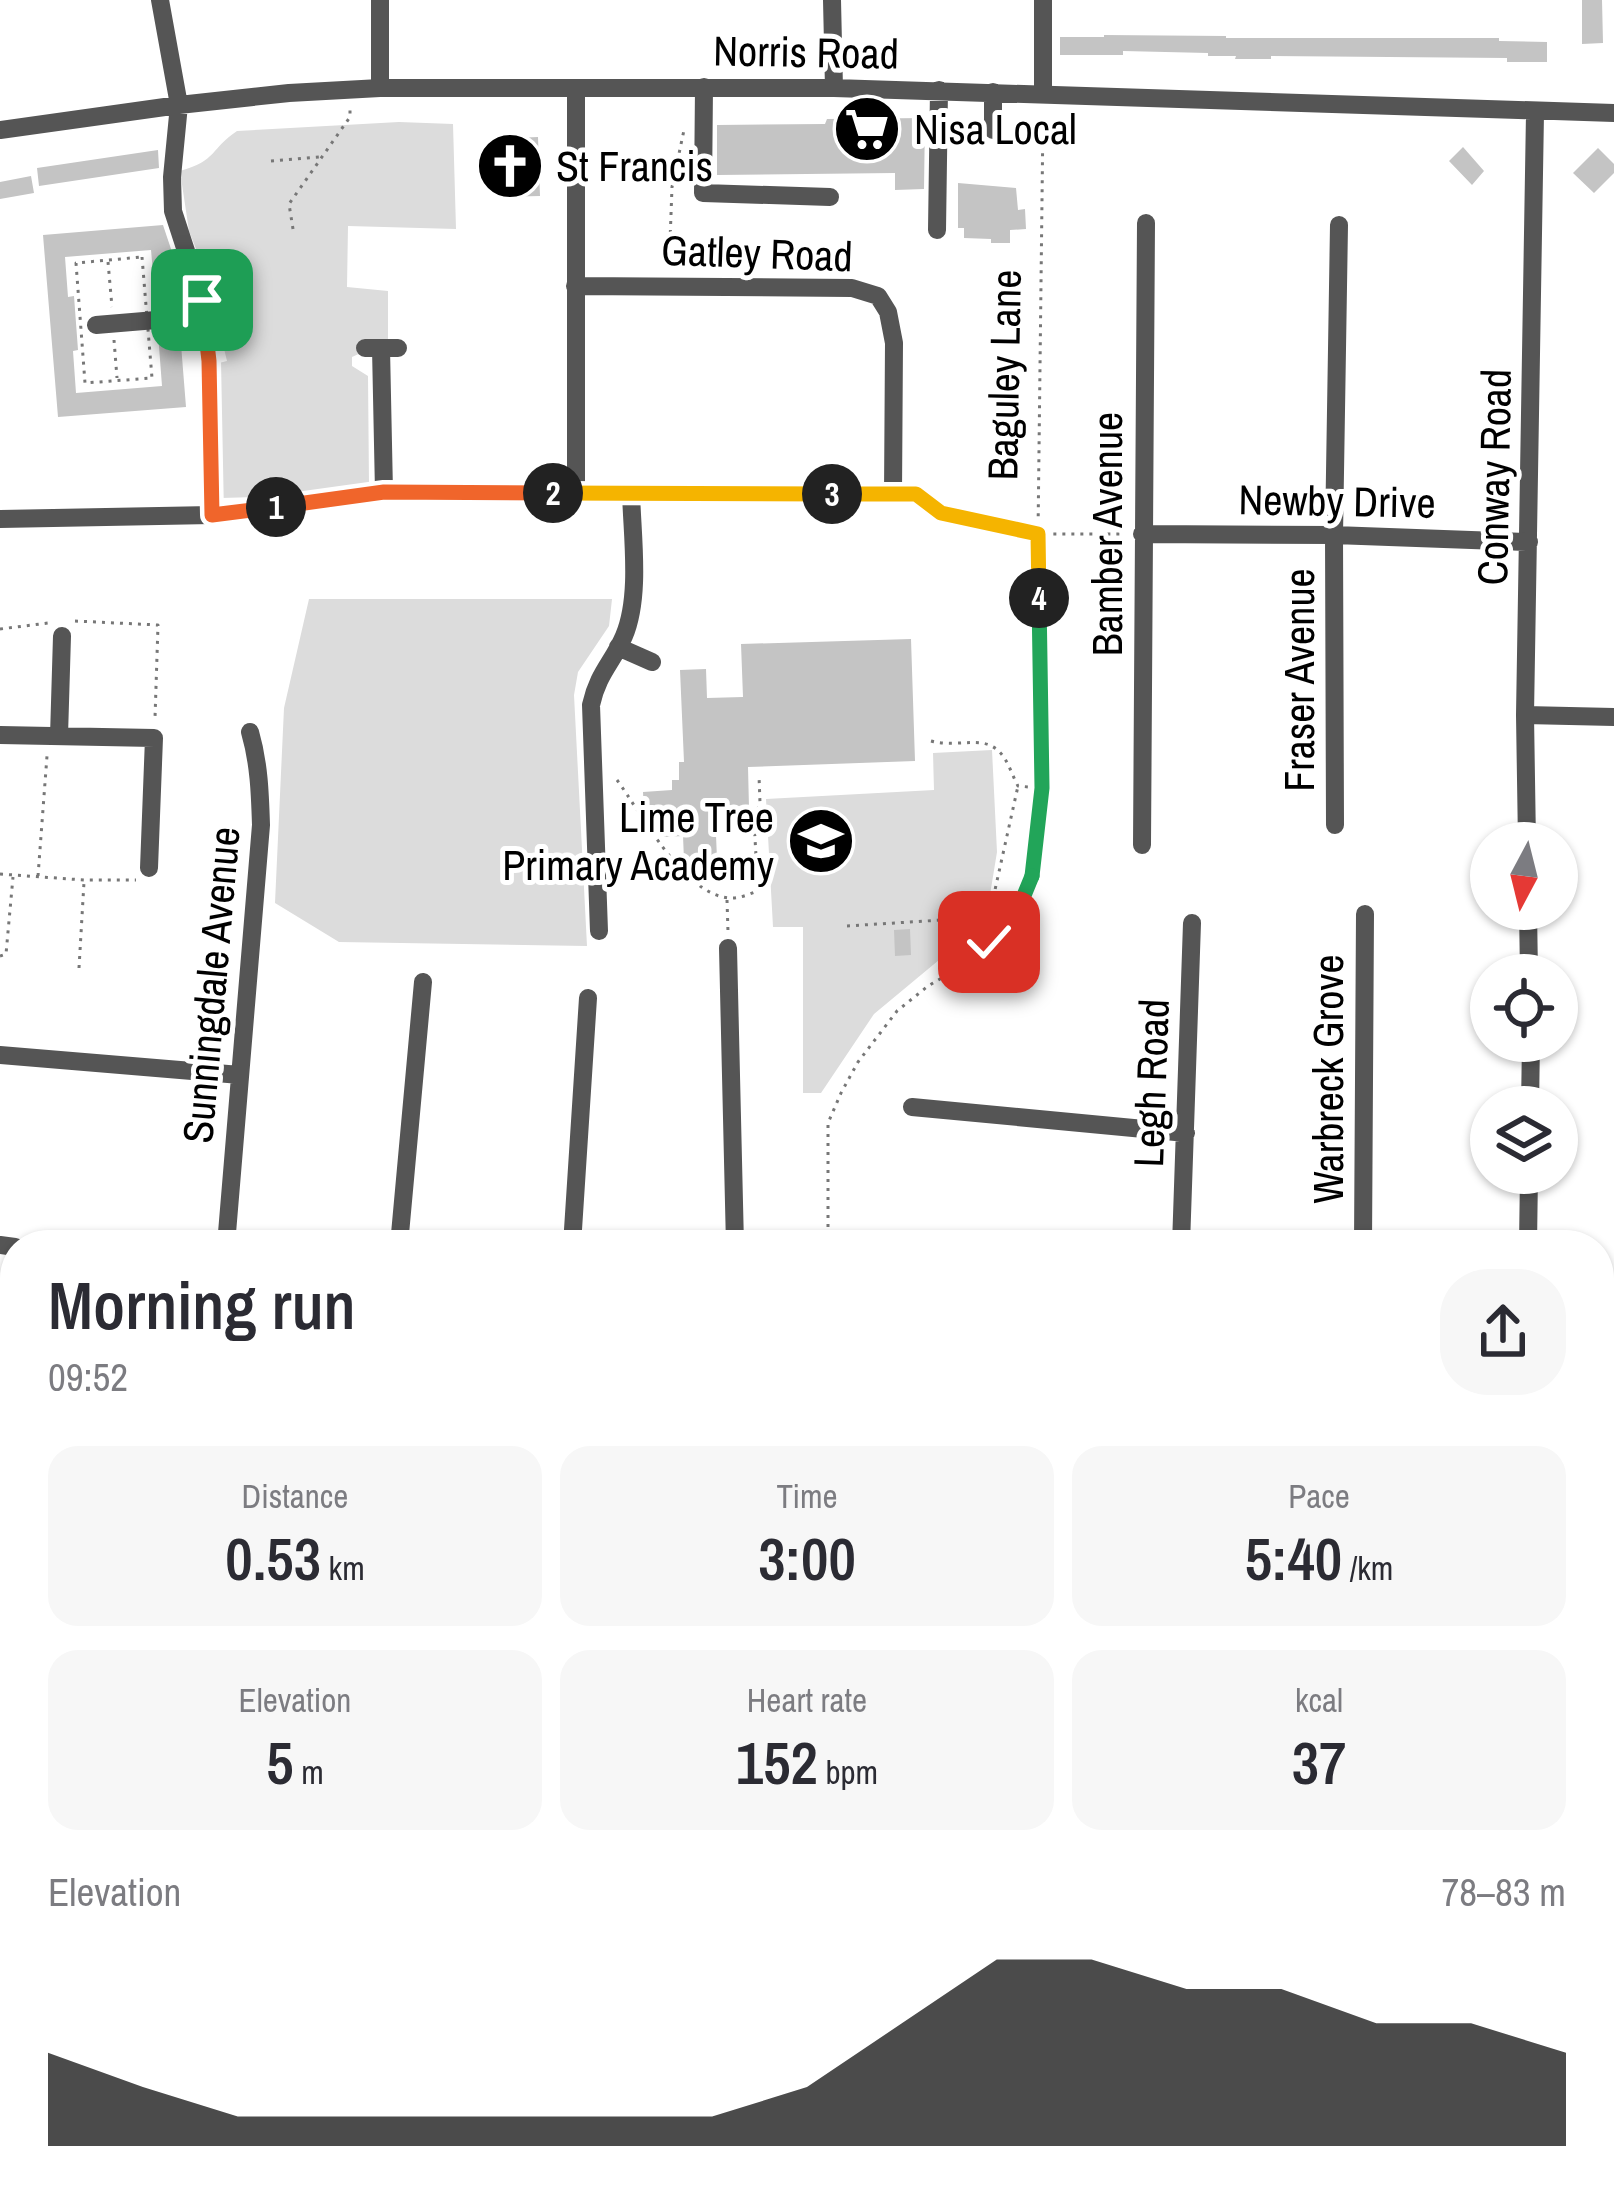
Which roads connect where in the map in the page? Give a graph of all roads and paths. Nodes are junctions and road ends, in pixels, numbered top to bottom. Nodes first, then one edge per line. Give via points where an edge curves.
1 (160, 0) edge
2 (380, 0) edge
3 (832, 0) edge
4 (1043, 0) edge
5 (704, 87) junction
6 (380, 88) junction
7 (576, 88) junction
8 (835, 88) junction
9 (350, 90) junction
10 (939, 90) junction
11 (993, 92) junction
12 (1043, 93) junction
13 (179, 105) junction
14 (1535, 112) junction
15 (1614, 113) edge
16 (686, 124) dead end
17 (0, 130) edge
18 (993, 130) dead end
19 (320, 157) junction
20 (271, 160) dead end
21 (830, 197) dead end
22 (1146, 223) dead end
23 (1339, 225) dead end
24 (293, 229) dead end
25 (937, 230) dead end
26 (575, 286) junction
27 (668, 286) junction
28 (204, 316) junction
29 (96, 325) dead end
30 (382, 348) dead end
31 (209, 361) joint
32 (384, 492) junction
33 (576, 492) junction
34 (631, 492) junction
35 (893, 494) junction
36 (916, 494) joint
37 (212, 515) junction
38 (0, 519) edge
39 (1038, 534) junction
40 (1142, 534) junction
41 (1334, 536) junction
42 (1529, 542) junction
43 (0, 629) edge
44 (62, 636) dead end
45 (618, 647) junction
46 (652, 662) dead end
47 (1525, 715) junction
48 (1614, 717) edge
49 (250, 732) dead end
50 (0, 735) edge
51 (54, 736) junction
52 (154, 738) junction
53 (931, 741) dead end
54 (759, 776) dead end
55 (616, 780) dead end
56 (1018, 786) junction
57 (1042, 788) junction
58 (1527, 822) edge
59 (1335, 825) dead end
60 (1142, 845) dead end
61 (149, 868) joint
62 (0, 874) edge
63 (13, 875) junction
64 (38, 876) junction
65 (84, 880) junction
66 (727, 898) junction
67 (1365, 914) dead end
68 (1192, 923) dead end
69 (847, 926) dead end
70 (599, 931) dead end
71 (0, 940) edge
72 (7, 941) junction
73 (728, 948) joint
74 (0, 956) edge
75 (79, 968) dead end
76 (424, 982) dead end
77 (588, 998) dead end
78 (0, 1055) edge
79 (240, 1075) junction
80 (912, 1107) dead end
81 (1186, 1132) junction
82 (1529, 1194) edge
83 (227, 1230) edge
84 (400, 1230) edge
85 (573, 1230) edge
86 (735, 1230) edge
87 (828, 1230) edge
88 (1181, 1230) edge
89 (1363, 1230) edge
90 (1528, 1230) edge

1 - 13 street
2 - 6 street
3 - 8 street
4 - 12 street
5 - 7 street, Norris Road
5 - 8 street, Norris Road
5 - 21 street via 703,193
6 - 7 street, Norris Road
6 - 9 street, Norris Road
7 - 26 street
8 - 10 street, Norris Road
9 - 13 street, Norris Road
9 - 19 path via 350,116
10 - 11 street, Norris Road
10 - 25 street
11 - 12 street, Norris Road
11 - 18 street
12 - 14 street, Norris Road
12 - 39 path, Baguley Lane
13 - 17 street, Norris Road
13 - 28 street via 173,211
14 - 15 street, Norris Road
14 - 42 street, Conway Road
16 - 27 path via 672,187
19 - 20 path
19 - 24 path via 289,204
22 - 40 street, Bamber Avenue
23 - 41 street, Fraser Avenue
26 - 27 street, Gatley Road
26 - 33 street
27 - 35 street, Gatley Road via 852,288 878,296 893,343
28 - 29 street
28 - 31 street
30 - 32 street
31 - 37 path
32 - 33 street
32 - 37 street
33 - 34 street
34 - 35 street
34 - 45 street via 633,595
35 - 36 street
36 - 39 path via 941,513
37 - 38 street
39 - 40 path
39 - 57 path, Baguley Lane
40 - 41 street, Newby Drive
40 - 60 street, Bamber Avenue
41 - 42 street, Newby Drive
41 - 59 street, Fraser Avenue
42 - 47 street, Conway Road
43 - 52 path via 63,621 158,625
44 - 51 street
45 - 46 street
45 - 70 street via 591,705
47 - 48 street
47 - 58 street, Conway Road
49 - 79 street, Sunningdale Avenue via 261,825
50 - 51 street
51 - 52 street
51 - 64 path
52 - 61 street
53 - 56 path via 992,744
54 - 66 path via 758,891
55 - 66 path via 677,865
56 - 57 path
56 - 69 path via 989,917
57 - 87 path, Baguley Lane via 1032,877 1016,915 896,1011 841,1093 828,1123
61 - 65 path via 149,880
62 - 63 path
63 - 64 path
63 - 72 path
64 - 65 path
65 - 75 path
66 - 73 path
67 - 89 street, Warbreck Grove
68 - 81 street, Legh Road
71 - 72 path
72 - 74 path
73 - 86 street
76 - 84 street
77 - 85 street
78 - 79 street
79 - 83 street, Sunningdale Avenue
80 - 81 street
81 - 88 street, Legh Road
82 - 90 street

